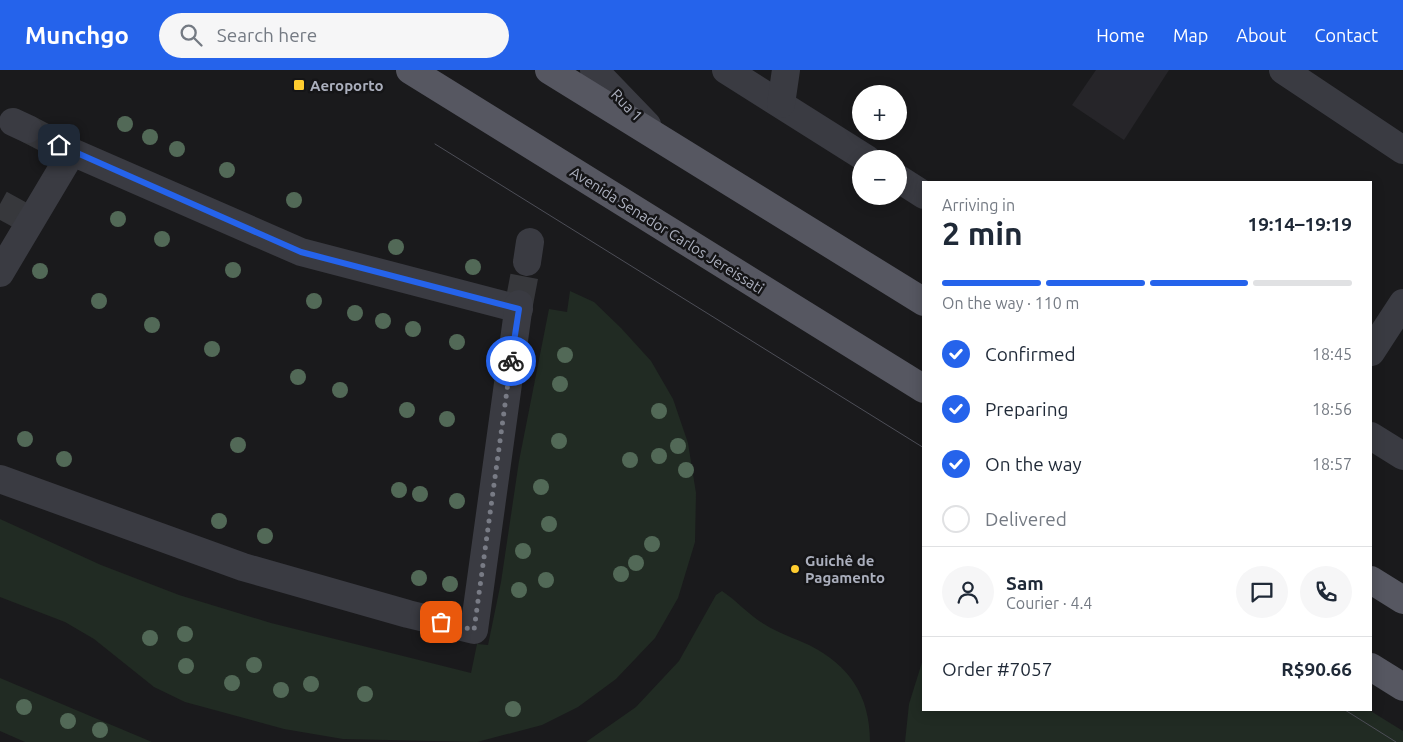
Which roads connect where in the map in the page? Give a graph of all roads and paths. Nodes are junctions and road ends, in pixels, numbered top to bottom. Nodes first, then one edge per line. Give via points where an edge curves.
1 (410, 70) edge
2 (549, 70) edge
3 (594, 70) edge
4 (726, 70) edge
5 (786, 70) edge
6 (1283, 70) edge
7 (780, 104) junction
8 (660, 139) junction
9 (853, 150) edge
10 (1403, 150) edge
11 (907, 184) edge
12 (922, 194) edge
13 (0, 273) edge
14 (922, 301) edge
15 (1403, 303) edge
16 (1372, 350) edge
17 (922, 388) edge
18 (1372, 437) edge
19 (1403, 456) edge
20 (0, 479) edge
21 (1372, 581) edge
22 (1403, 600) edge
23 (1372, 668) edge
24 (1403, 686) edge

1 - 17 main road, Avenida Senador Carlos Jereissati
2 - 8 main road
3 - 8 street, Rua 1
4 - 7 street
5 - 7 street
6 - 10 street
7 - 9 street
8 - 14 main road
11 - 12 street
13 - 20 street via 25,218 66,149 301,252 519,307 474,630 243,567
15 - 16 street
18 - 19 street
21 - 22 main road
23 - 24 main road

